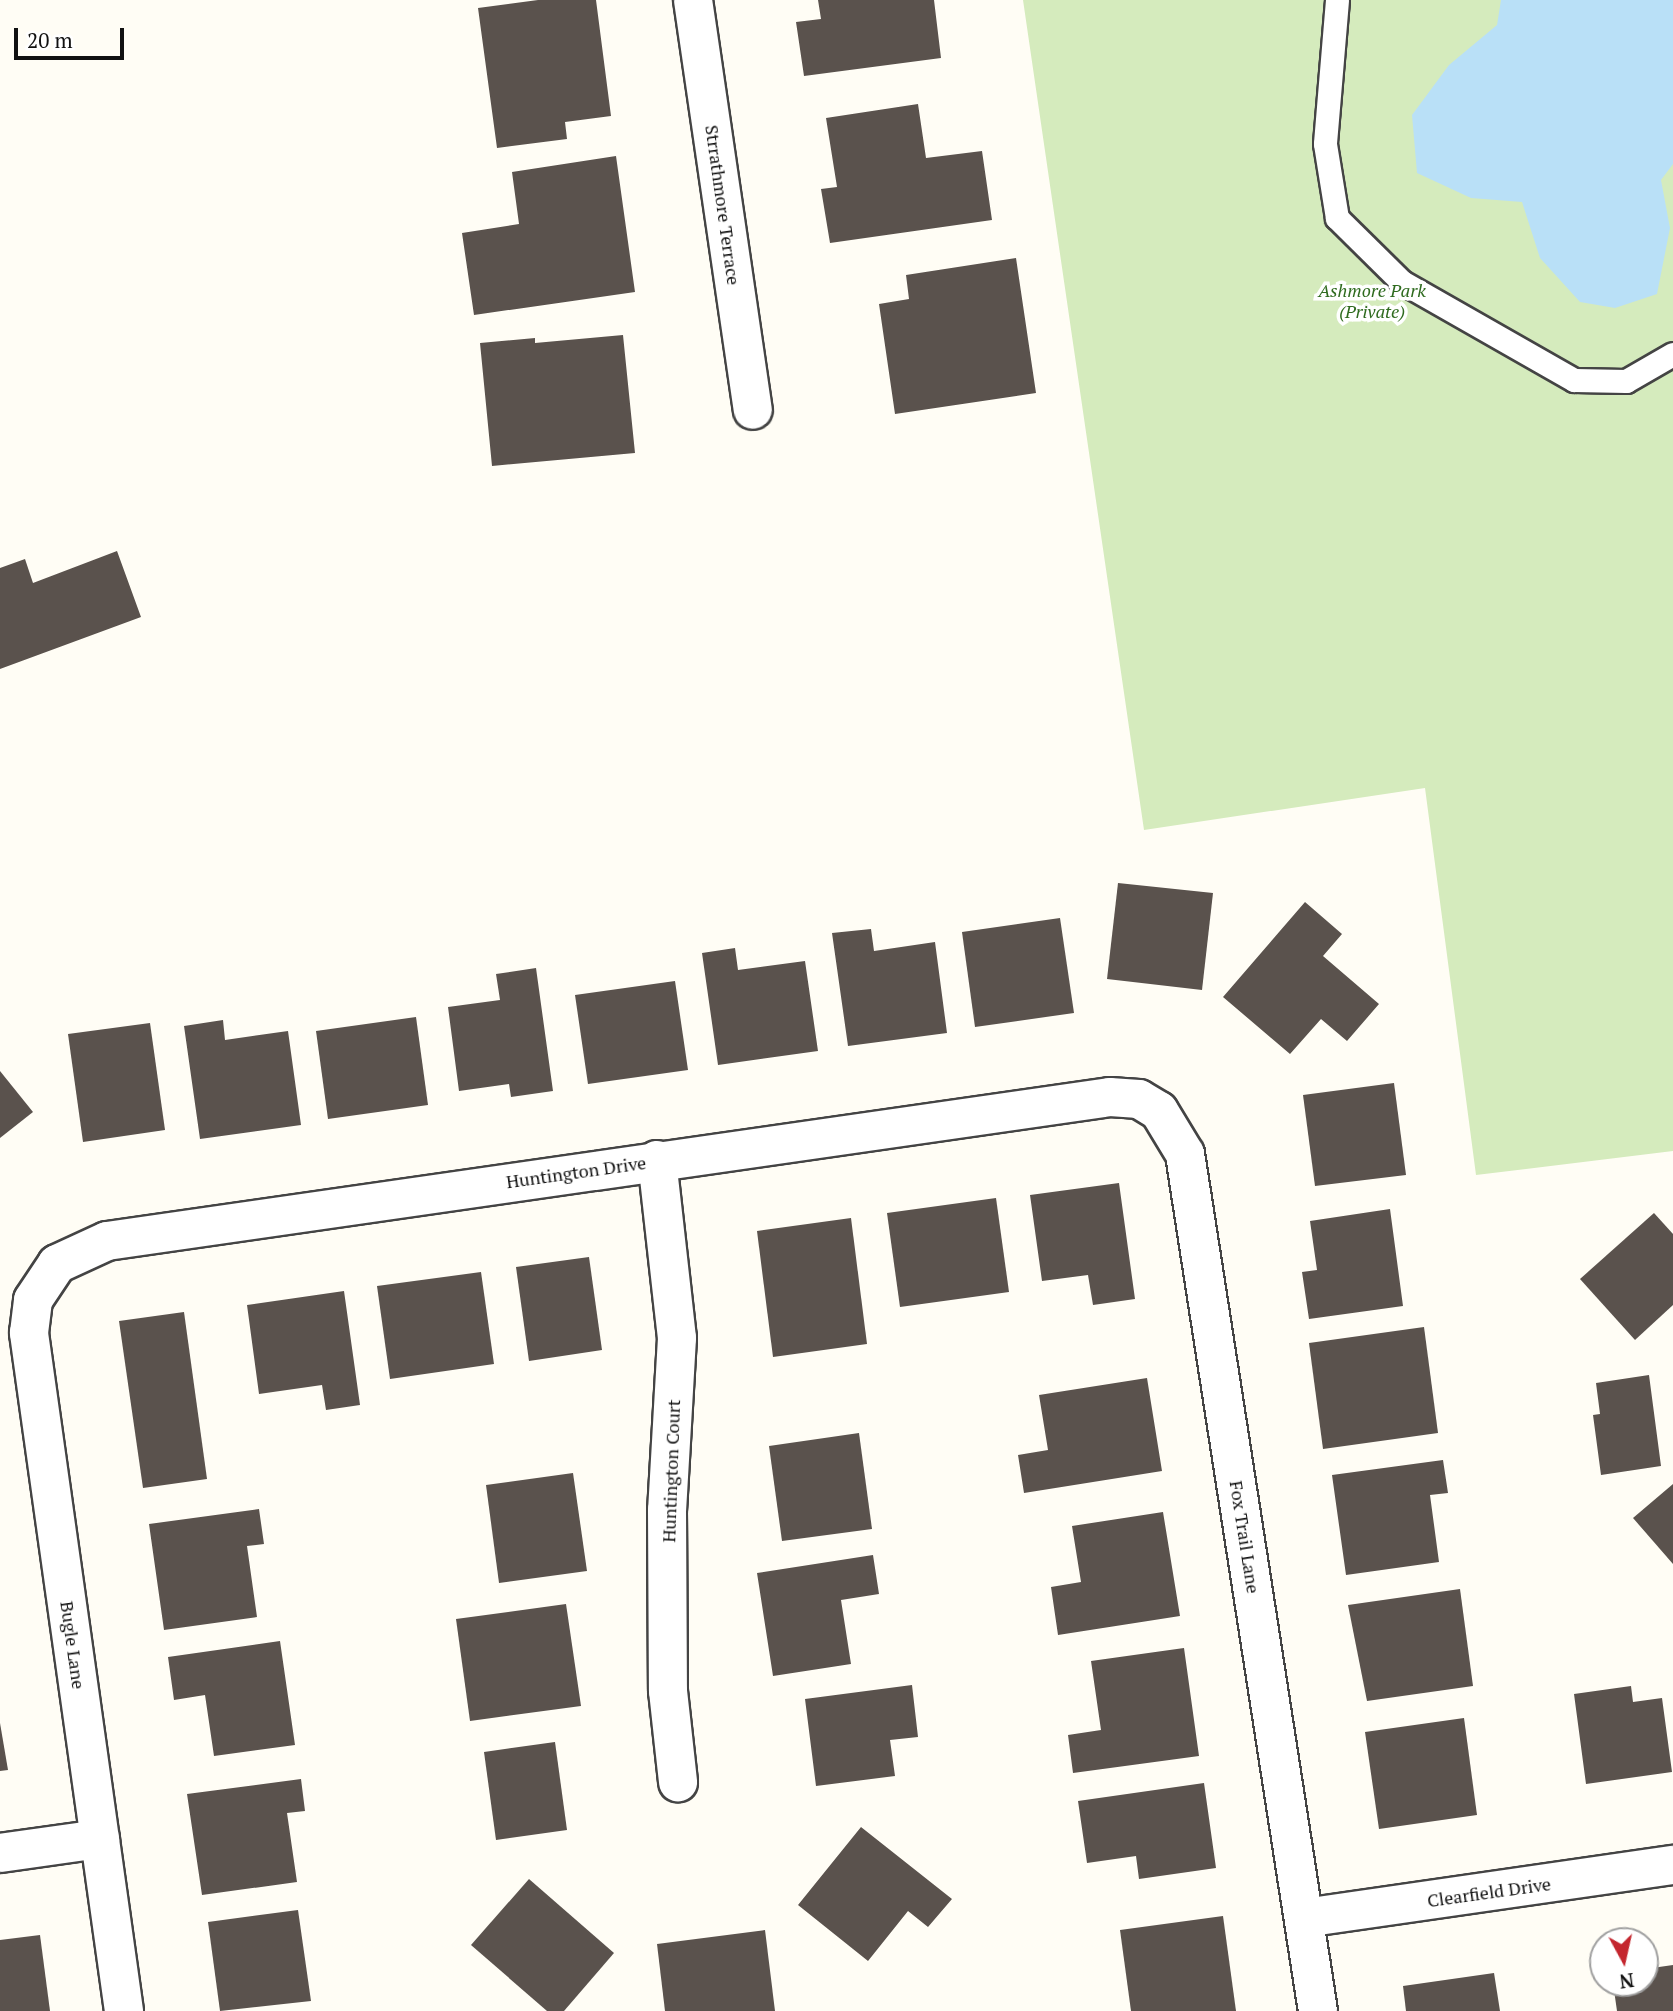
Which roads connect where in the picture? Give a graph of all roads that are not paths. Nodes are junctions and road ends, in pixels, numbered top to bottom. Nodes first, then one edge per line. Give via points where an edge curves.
1 (693, 0) edge
2 (1337, 0) edge
3 (1673, 354) edge
4 (753, 410) dead end
5 (1121, 1097) joint
6 (657, 1160) junction
7 (42, 1280) joint
8 (678, 1782) dead end
9 (100, 1839) junction
10 (0, 1853) edge
11 (1673, 1865) edge
12 (1304, 1918) junction
13 (124, 2011) edge
14 (1318, 2011) edge

1 - 4 street, Strrathmore Terrace
2 - 3 lane via 1325,144 1337,218 1402,282 1574,380 1626,381
5 - 6 street, Huntington Drive
5 - 12 street, Fox Trail Lane via 1139,1099 1160,1111 1185,1154
6 - 7 street, Huntington Drive via 107,1241 57,1264
6 - 8 street, Huntington Court via 677,1338 667,1510 668,1691
7 - 9 street, Bugle Lane via 33,1300 29,1334
9 - 10 street
9 - 13 street, Bugle Lane
11 - 12 street, Clearfield Drive
12 - 14 street, Fox Trail Lane

